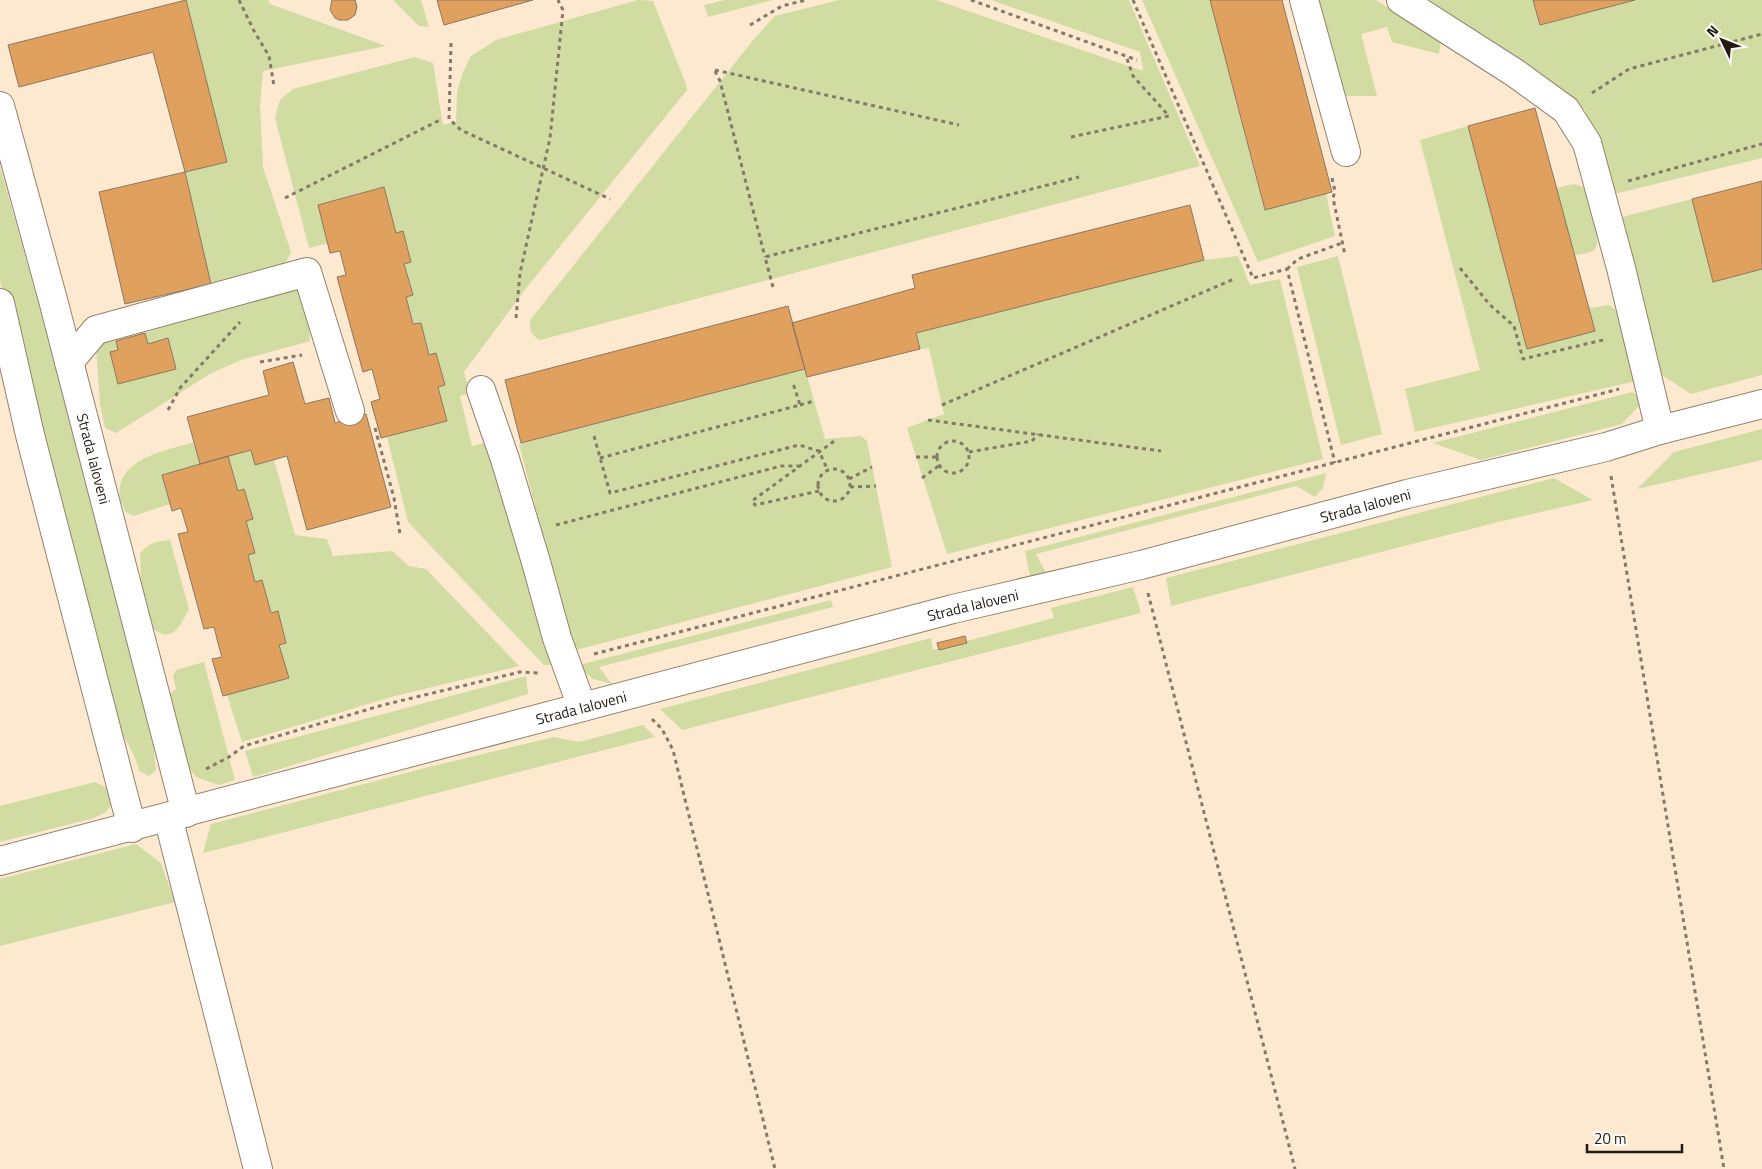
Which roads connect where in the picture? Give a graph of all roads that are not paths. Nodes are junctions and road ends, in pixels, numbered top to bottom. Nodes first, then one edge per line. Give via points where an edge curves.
1 (1304, 0) edge
2 (1401, 0) edge
3 (0, 106) edge
4 (1346, 152) dead end
5 (0, 303) edge
6 (69, 362) junction
7 (481, 390) dead end
8 (1762, 404) edge
9 (350, 411) dead end
10 (1660, 430) junction
11 (582, 707) junction
12 (177, 815) junction
13 (132, 828) junction
14 (0, 861) edge
15 (258, 1169) edge

1 - 4 street
2 - 10 street via 1515,72 1566,110 1587,143
3 - 6 street, Strada Ialoveni
5 - 13 street via 30,435
6 - 9 street via 96,330 307,272
6 - 12 street, Strada Ialoveni via 177,777
7 - 11 street via 505,459 557,638
8 - 10 street, Strada Ialoveni
10 - 11 street, Strada Ialoveni via 1606,447 954,609
11 - 12 street, Strada Ialoveni
12 - 13 street, Strada Ialoveni
12 - 15 street
13 - 14 street, Strada Ialoveni

